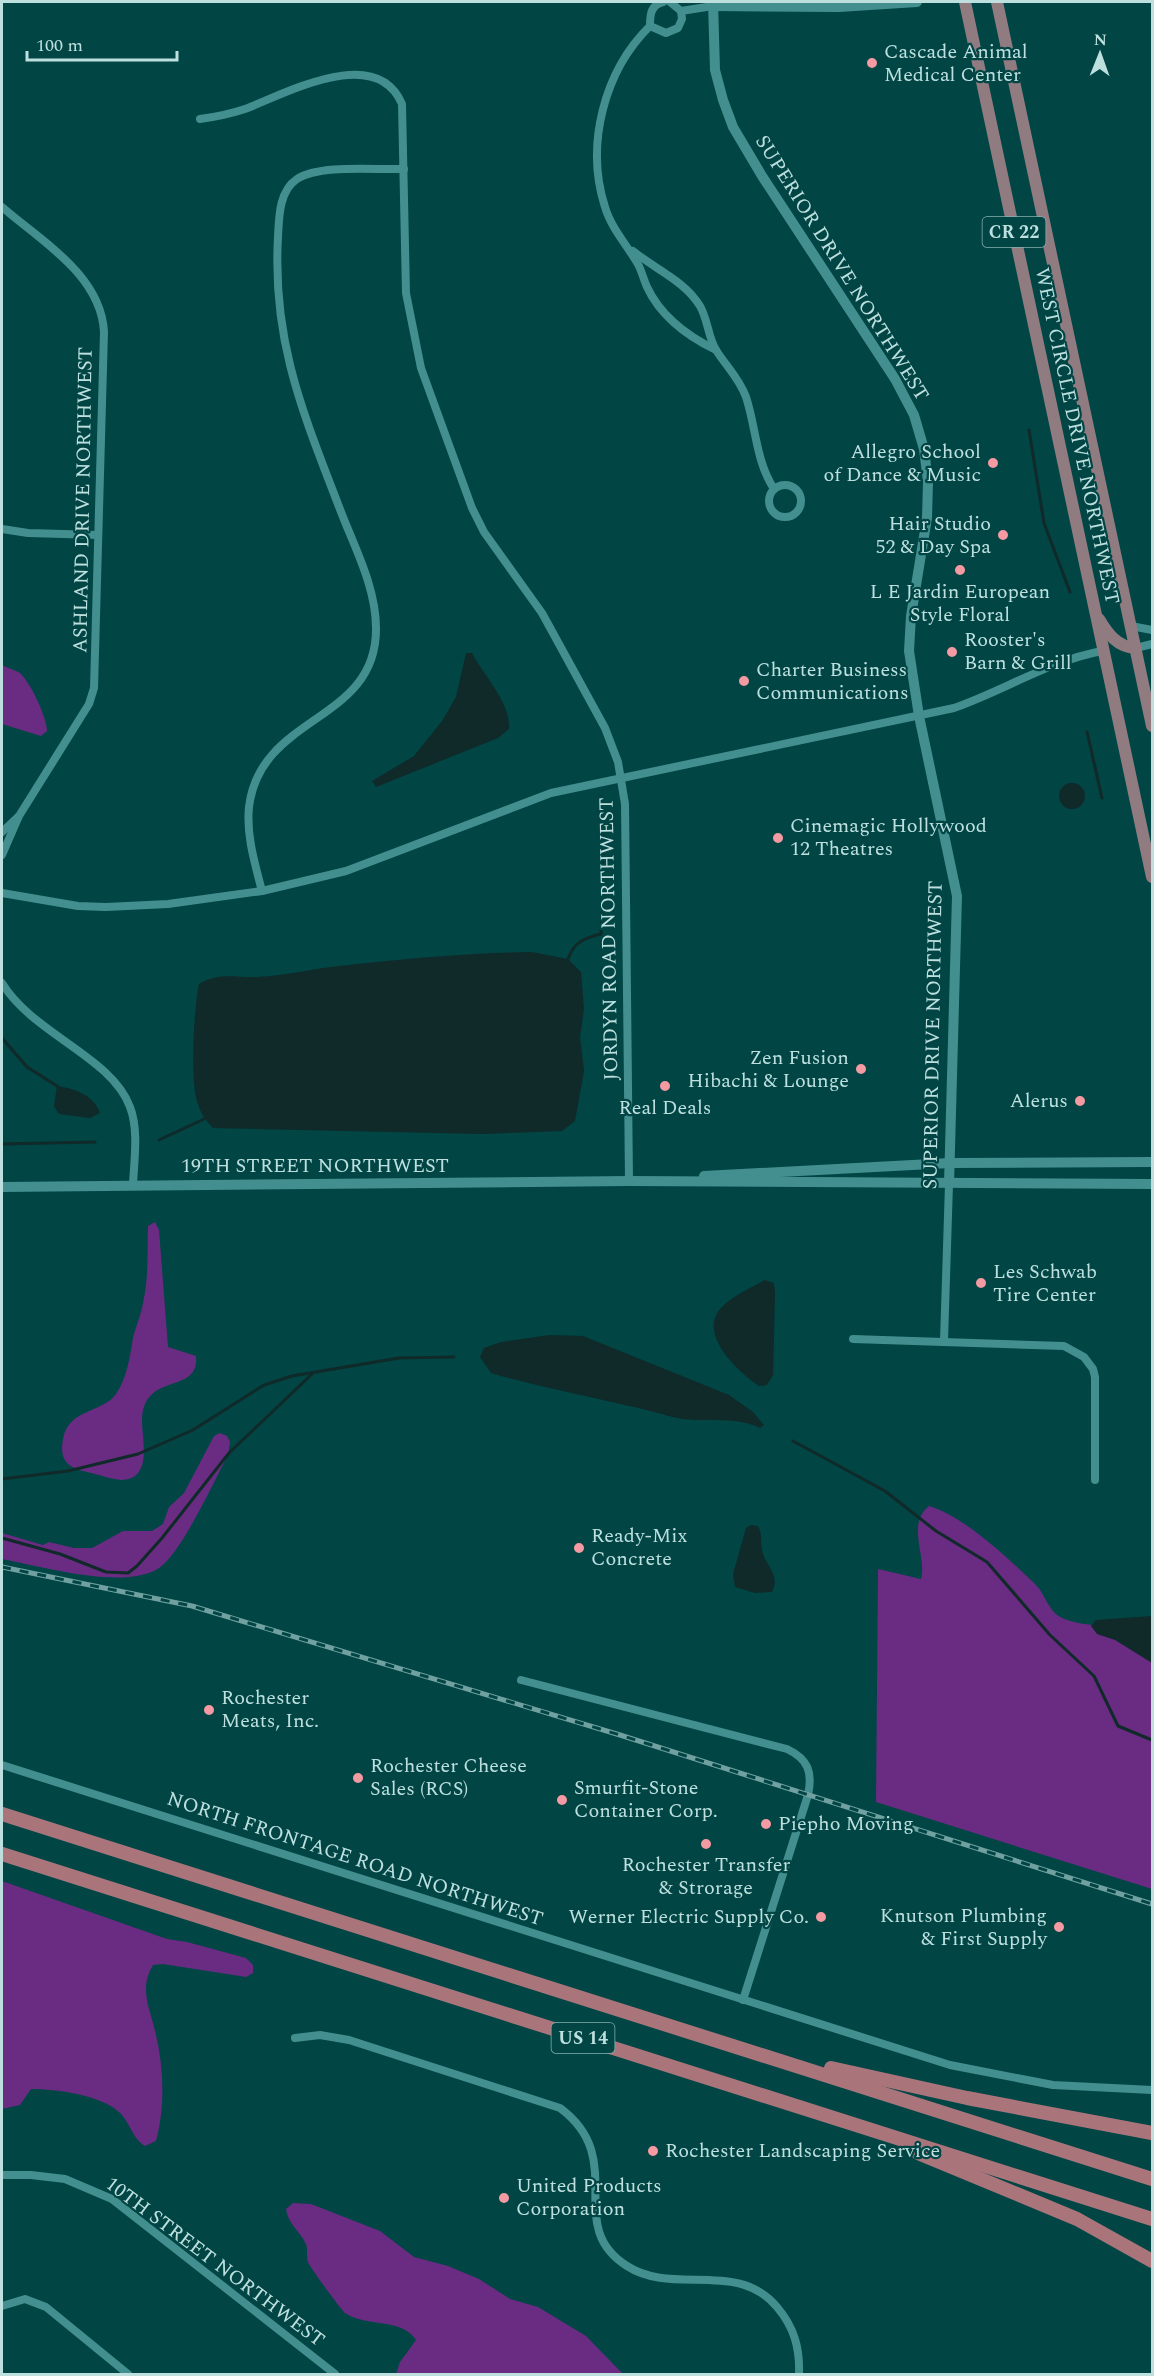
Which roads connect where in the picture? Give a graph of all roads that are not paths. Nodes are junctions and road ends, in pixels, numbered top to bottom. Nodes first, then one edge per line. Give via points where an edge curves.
1 (663, 2) edge
2 (670, 2) edge
3 (917, 2) edge
4 (965, 2) edge
5 (997, 2) edge
6 (713, 4) edge
7 (681, 11) junction
8 (650, 26) junction
9 (200, 119) dead end
10 (404, 169) junction
11 (2, 207) edge
12 (627, 246) junction
13 (716, 350) junction
14 (774, 489) junction
15 (2, 529) edge
16 (98, 535) junction
17 (1095, 613) junction
18 (1131, 626) junction
19 (1152, 630) edge
20 (1152, 644) edge
21 (1136, 648) junction
22 (1102, 651) junction
23 (919, 716) junction
24 (1152, 726) edge
25 (622, 778) junction
26 (19, 816) junction
27 (2, 832) edge
28 (2, 855) edge
29 (1152, 878) edge
30 (262, 891) junction
31 (2, 893) edge
32 (2, 983) edge
33 (1152, 1162) edge
34 (950, 1163) junction
35 (629, 1181) junction
36 (950, 1184) junction
37 (1152, 1184) edge
38 (133, 1185) junction
39 (2, 1187) edge
40 (853, 1339) dead end
41 (944, 1341) junction
42 (1095, 1480) dead end
43 (520, 1680) dead end
44 (2, 1765) edge
45 (2, 1814) edge
46 (2, 1854) edge
47 (743, 2000) junction
48 (637, 2016) junction
49 (295, 2038) dead end
50 (1152, 2090) edge
51 (822, 2114) junction
52 (1152, 2133) edge
53 (2, 2175) edge
54 (1152, 2179) edge
55 (1152, 2219) edge
56 (1152, 2261) edge
57 (2, 2306) edge
58 (128, 2374) edge
59 (335, 2374) edge
60 (799, 2374) edge

1 - 8 street via 650,13
2 - 7 street
3 - 6 street via 839,6
4 - 17 main road, WEST CIRCLE DRIVE NORTHWEST / CR 22
5 - 18 main road, WEST CIRCLE DRIVE NORTHWEST / CR 22
6 - 7 street
6 - 23 street, SUPERIOR DRIVE NORTHWEST via 715,70 733,127 895,379 919,430 928,498 909,651
7 - 8 street via 681,25 674,32 661,33
8 - 12 street via 611,83 599,123 600,187 612,225
9 - 10 street, JORDYN ROAD NORTHWEST via 244,109 290,88 327,78 373,79 390,87 402,104
10 - 25 street, JORDYN ROAD NORTHWEST via 406,293 421,368 472,508 498,553 542,613 605,728
10 - 30 street via 303,175 288,187 279,223 279,306 287,360 365,575 375,614 375,648 364,678 342,702 272,752 253,787 248,828
11 - 16 street, ASHLAND DRIVE NORTHWEST via 79,274 94,293 102,313
12 - 13 street via 664,313 678,327
12 - 13 street via 678,283 700,306
13 - 14 street via 746,396 760,456
14 - 14 street via 769,501 773,512 786,518 796,513 801,502 796,489 783,485
15 - 16 street
16 - 26 street, ASHLAND DRIVE NORTHWEST via 92,697
17 - 21 main road via 1114,639
17 - 22 main road, WEST CIRCLE DRIVE NORTHWEST / CR 22
18 - 19 street
18 - 21 main road, WEST CIRCLE DRIVE NORTHWEST / CR 22
20 - 21 street
21 - 24 main road, WEST CIRCLE DRIVE NORTHWEST / CR 22
22 - 23 street via 1036,671 978,699
22 - 29 main road, WEST CIRCLE DRIVE NORTHWEST / CR 22
23 - 25 street
23 - 34 street, SUPERIOR DRIVE NORTHWEST via 957,896
25 - 30 street via 551,793 346,871
25 - 35 street, JORDYN ROAD NORTHWEST
26 - 27 street, ASHLAND DRIVE NORTHWEST
26 - 28 street, ASHLAND DRIVE NORTHWEST
30 - 31 street via 168,904 114,906 78,906
32 - 38 street via 33,1020 105,1071 121,1088 131,1108 134,1132
33 - 34 street, 19TH STREET NORTHWEST
34 - 35 street, 19TH STREET NORTHWEST
34 - 36 street, SUPERIOR DRIVE NORTHWEST
35 - 36 street, 19TH STREET NORTHWEST
35 - 38 street, 19TH STREET NORTHWEST
36 - 37 street, 19TH STREET NORTHWEST
36 - 41 street, SUPERIOR DRIVE NORTHWEST
38 - 39 street, 19TH STREET NORTHWEST
40 - 41 street
41 - 42 street via 1064,1346 1084,1357 1093,1370 1096,1387
43 - 47 street via 787,1749 808,1766 808,1795
44 - 47 street, NORTH FRONTAGE ROAD NORTHWEST
45 - 48 highway, US 14
46 - 51 highway, US 14
47 - 50 street, NORTH FRONTAGE ROAD NORTHWEST via 976,2072 1068,2087
48 - 52 highway via 880,2080
48 - 54 highway, US 14
49 - 60 street via 320,2035 349,2040 560,2108 582,2127 594,2151 595,2214 608,2250 626,2266 648,2275 723,2280 757,2289 773,2301 794,2333
51 - 55 highway, US 14
51 - 56 highway via 1062,2212
53 - 59 street, 10TH STREET NORTHWEST via 65,2179 111,2199
57 - 58 street via 25,2299 46,2307

